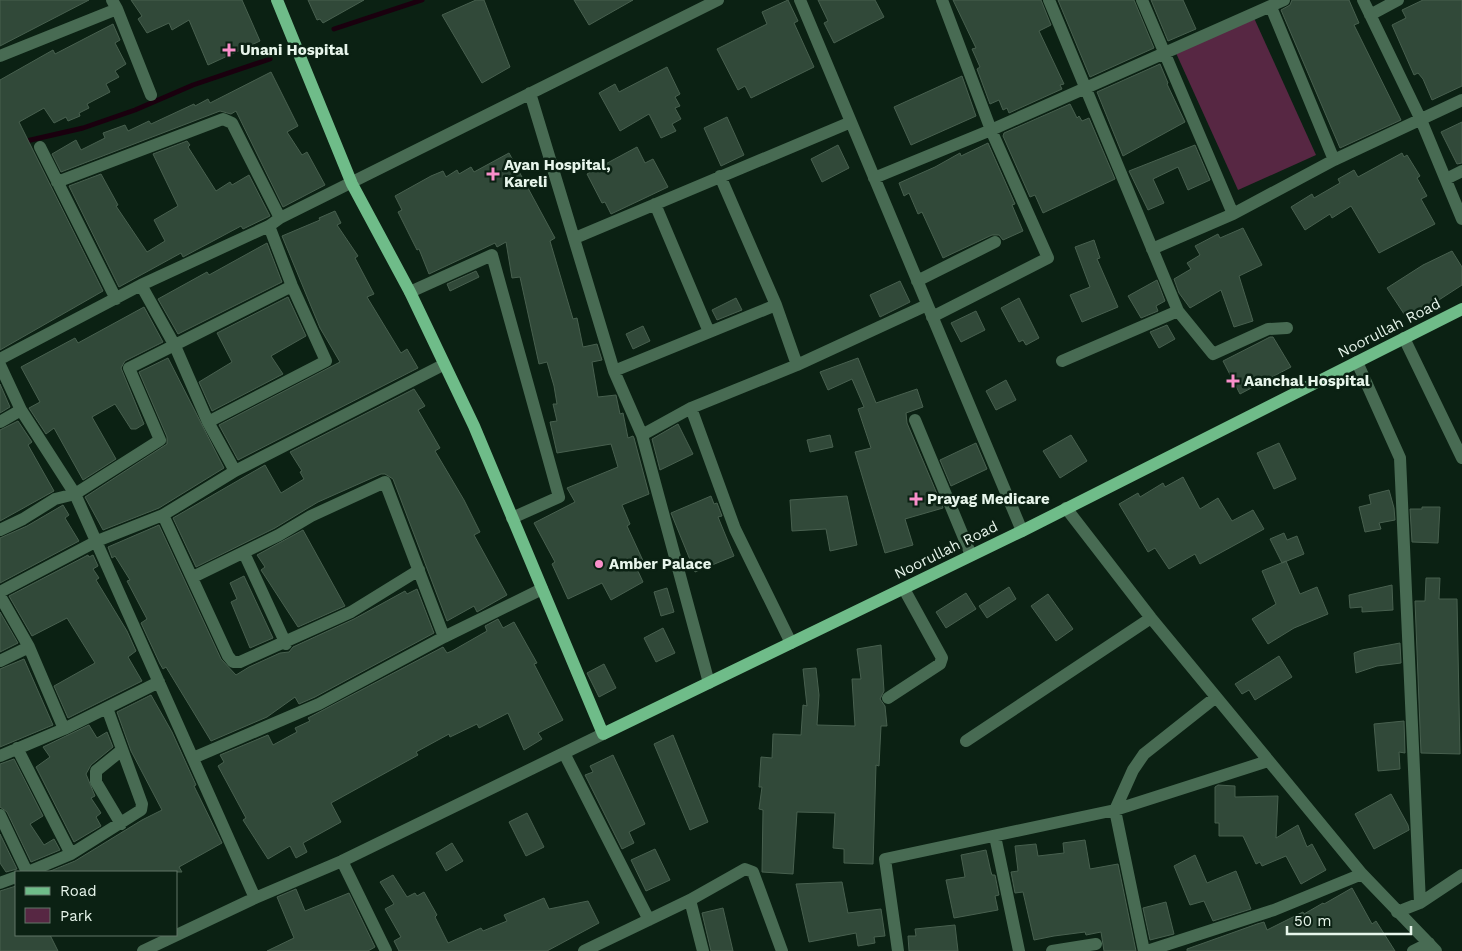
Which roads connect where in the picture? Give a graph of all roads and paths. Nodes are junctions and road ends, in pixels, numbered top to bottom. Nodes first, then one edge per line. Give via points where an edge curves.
1 (277, 0) edge
2 (718, 0) edge
3 (800, 0) edge
4 (942, 0) edge
5 (1049, 0) edge
6 (1142, 0) edge
7 (1284, 0) edge
8 (1363, 0) edge
9 (1398, 0) edge
10 (114, 4) edge
11 (1271, 7) junction
12 (1370, 15) junction
13 (1164, 52) junction
14 (0, 56) edge
15 (1085, 89) junction
16 (530, 93) junction
17 (151, 95) dead end
18 (1462, 100) edge
19 (1421, 120) junction
20 (851, 122) junction
21 (991, 130) junction
22 (40, 147) dead end
23 (1334, 160) junction
24 (1462, 171) edge
25 (720, 176) junction
26 (874, 178) junction
27 (1446, 179) junction
28 (58, 182) junction
29 (352, 184) junction
30 (655, 204) junction
31 (1233, 214) junction
32 (280, 218) junction
33 (1462, 219) edge
34 (269, 226) junction
35 (575, 238) junction
36 (994, 242) dead end
37 (1152, 250) junction
38 (917, 281) junction
39 (141, 285) junction
40 (292, 286) junction
41 (410, 292) junction
42 (116, 299) junction
43 (776, 305) junction
44 (927, 305) junction
45 (1178, 311) junction
46 (1461, 311) edge
47 (932, 317) junction
48 (1287, 328) dead end
49 (709, 332) junction
50 (1404, 338) junction
51 (176, 346) junction
52 (0, 359) edge
53 (1062, 361) dead end
54 (1357, 362) junction
55 (0, 365) edge
56 (443, 365) junction
57 (797, 366) junction
58 (614, 371) junction
59 (691, 408) junction
60 (21, 410) junction
61 (915, 420) dead end
62 (0, 422) edge
63 (208, 422) junction
64 (642, 436) junction
65 (1462, 458) edge
66 (235, 471) junction
67 (75, 494) junction
68 (1066, 508) junction
69 (163, 515) junction
70 (512, 518) junction
71 (0, 530) edge
72 (1022, 531) junction
73 (97, 542) junction
74 (244, 553) junction
75 (972, 555) junction
76 (418, 570) junction
77 (193, 577) junction
78 (542, 589) junction
79 (904, 589) junction
80 (0, 592) edge
81 (0, 596) edge
82 (1151, 618) junction
83 (444, 637) junction
84 (286, 644) junction
85 (791, 644) junction
86 (29, 647) junction
87 (0, 661) edge
88 (159, 682) junction
89 (709, 684) junction
90 (1216, 697) junction
91 (888, 698) dead end
92 (107, 708) junction
93 (64, 729) junction
94 (603, 734) junction
95 (966, 741) dead end
96 (17, 748) junction
97 (122, 750) junction
98 (564, 753) junction
99 (0, 756) edge
100 (193, 758) junction
101 (1268, 761) junction
102 (1114, 810) junction
103 (0, 815) edge
104 (120, 824) junction
105 (995, 836) junction
106 (71, 854) junction
107 (342, 861) junction
108 (28, 871) edge
109 (30, 871) edge
110 (1362, 874) junction
111 (1462, 875) edge
112 (15, 877) edge
113 (0, 883) edge
114 (255, 898) junction
115 (690, 900) junction
116 (1420, 903) junction
117 (1397, 912) junction
118 (649, 920) junction
119 (178, 934) edge
120 (175, 936) edge
121 (1096, 944) dead end
122 (1432, 947) edge
123 (143, 951) edge
124 (386, 951) edge
125 (584, 951) edge
126 (703, 951) edge
127 (782, 951) edge
128 (898, 951) edge
129 (1019, 951) edge
130 (1052, 951) edge
131 (1145, 951) edge
132 (1413, 951) edge

1 - 29 main road
2 - 16 street
3 - 20 street
4 - 21 street
5 - 15 street
6 - 13 street
7 - 11 street
8 - 12 street
9 - 12 street
10 - 14 street
10 - 17 street
11 - 13 street
11 - 23 street
12 - 19 street
13 - 15 street
13 - 31 street
15 - 21 street
15 - 37 street
16 - 29 street
16 - 35 street
18 - 19 street
19 - 23 street
19 - 27 street
20 - 25 street
20 - 26 street
21 - 26 street
21 - 47 street via 1048,258
22 - 28 street
23 - 31 street
24 - 27 street
25 - 30 street
25 - 43 street
26 - 38 street
27 - 33 street
28 - 32 street via 223,119 232,123
28 - 42 street
29 - 32 street
29 - 41 main road
30 - 35 street
30 - 49 street
31 - 37 street
32 - 34 street
34 - 39 street
34 - 40 street
35 - 58 street
36 - 38 street
37 - 45 street
38 - 44 street
39 - 42 street
39 - 51 street
40 - 51 street
40 - 63 street via 326,361
41 - 56 main road
41 - 70 street via 492,255 559,497
42 - 52 street
43 - 49 street
43 - 57 street
44 - 47 street
44 - 57 street
45 - 48 street via 1213,354 1268,328
45 - 53 street
46 - 50 main road, Noorullah Road
47 - 72 street
49 - 58 street
50 - 54 main road, Noorullah Road
50 - 65 street
51 - 63 street
51 - 67 street via 129,368 160,440
54 - 68 main road, Noorullah Road
54 - 116 street via 1400,458
55 - 60 street
56 - 66 street
56 - 70 main road via 474,426
57 - 59 street
58 - 64 street
59 - 64 street
59 - 85 street via 735,529
60 - 62 street
60 - 67 street
61 - 75 street
63 - 66 street
64 - 89 street
66 - 69 street
67 - 71 street via 55,499
67 - 73 street
68 - 72 main road, Noorullah Road
68 - 82 street
69 - 73 street
69 - 77 street
70 - 78 main road
72 - 75 main road, Noorullah Road
73 - 80 street
73 - 88 street
74 - 76 street via 311,516 385,482
74 - 77 street
74 - 84 street
75 - 79 main road, Noorullah Road
76 - 83 street
76 - 84 street via 351,612
77 - 84 street via 233,662
78 - 83 street
78 - 94 main road
79 - 85 main road, Noorullah Road
79 - 91 street via 942,658 940,664
81 - 86 street
82 - 90 street
82 - 95 street
83 - 100 street via 319,704
85 - 89 main road, Noorullah Road
86 - 87 street
86 - 93 street
88 - 92 street
88 - 100 street
89 - 94 main road, Noorullah Road
90 - 101 street
90 - 102 street via 1144,754
92 - 93 street
92 - 97 street
93 - 96 street
94 - 98 street
96 - 99 street
96 - 106 street
97 - 104 street via 142,804 141,810
97 - 104 street via 96,771 96,782
98 - 107 street
98 - 118 street
100 - 114 street
101 - 102 street
101 - 110 street
102 - 105 street
102 - 131 street
103 - 108 street
104 - 106 street
105 - 128 street via 885,859
105 - 129 street
106 - 109 street
107 - 114 street
107 - 124 street
110 - 117 street
110 - 131 street via 1274,910
111 - 116 street
112 - 113 street
114 - 119 street
115 - 118 street
115 - 126 street
115 - 127 street via 745,869 753,872
116 - 117 street
117 - 122 street
118 - 125 street
120 - 123 street
121 - 130 street
122 - 132 street

